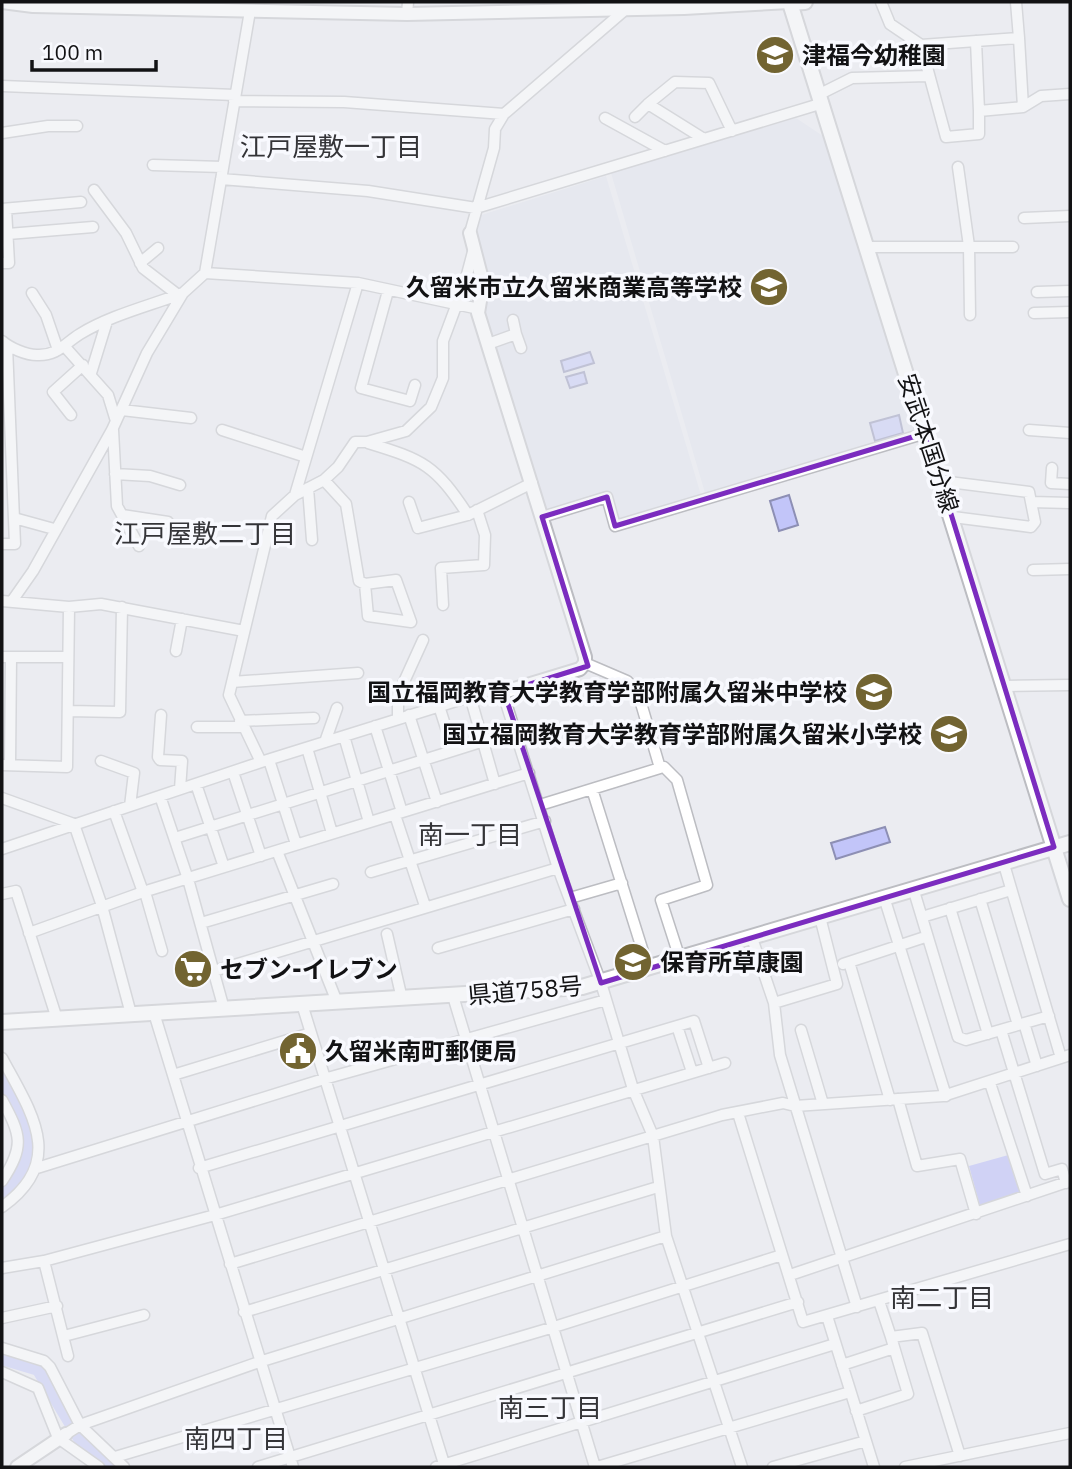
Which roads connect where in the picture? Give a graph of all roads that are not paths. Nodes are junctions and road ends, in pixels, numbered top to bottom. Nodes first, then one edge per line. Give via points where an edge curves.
1 (2, 2) edge
2 (795, 2) edge
3 (881, 2) edge
4 (1016, 2) edge
5 (48, 4) edge
6 (83, 4) edge
7 (131, 5) edge
8 (684, 5) edge
9 (220, 6) edge
10 (282, 7) edge
11 (408, 8) edge
12 (626, 9) junction
13 (250, 11) junction
14 (1019, 38) junction
15 (976, 41) junction
16 (921, 45) junction
17 (929, 76) junction
18 (2, 86) edge
19 (1070, 93) edge
20 (234, 98) junction
21 (822, 98) junction
22 (648, 104) junction
23 (1023, 107) junction
24 (979, 111) junction
25 (504, 114) junction
26 (635, 117) dead end
27 (605, 118) dead end
28 (78, 126) dead end
29 (732, 131) junction
30 (2, 133) edge
31 (704, 139) junction
32 (665, 151) junction
33 (153, 165) dead end
34 (223, 167) junction
35 (958, 167) dead end
36 (221, 179) junction
37 (94, 190) dead end
38 (81, 202) dead end
39 (476, 208) junction
40 (4, 209) edge
41 (1070, 216) edge
42 (1024, 218) dead end
43 (93, 227) dead end
44 (470, 233) joint
45 (8, 234) junction
46 (969, 246) junction
47 (868, 247) junction
48 (1013, 247) dead end
49 (158, 248) dead end
50 (474, 248) junction
51 (2, 263) edge
52 (140, 263) junction
53 (205, 273) junction
54 (358, 283) junction
55 (388, 290) junction
56 (1070, 291) edge
57 (1037, 292) dead end
58 (32, 293) dead end
59 (181, 294) junction
60 (456, 304) junction
61 (479, 309) junction
62 (1070, 312) edge
63 (1034, 313) dead end
64 (970, 315) dead end
65 (513, 320) dead end
66 (107, 321) junction
67 (516, 334) junction
68 (5, 343) edge
69 (488, 344) junction
70 (521, 348) dead end
71 (62, 349) junction
72 (87, 369) junction
73 (415, 385) dead end
74 (122, 410) junction
75 (71, 415) dead end
76 (191, 418) dead end
77 (114, 426) junction
78 (6, 429) edge
79 (222, 430) dead end
80 (1028, 430) dead end
81 (926, 433) junction
82 (1070, 433) edge
83 (368, 442) junction
84 (306, 457) junction
85 (1052, 468) dead end
86 (115, 474) junction
87 (324, 480) junction
88 (941, 481) junction
89 (531, 484) junction
90 (1070, 484) edge
91 (180, 485) dead end
92 (308, 488) junction
93 (295, 495) junction
94 (409, 502) dead end
95 (1031, 502) junction
96 (1070, 503) edge
97 (472, 512) junction
98 (122, 515) junction
99 (542, 517) junction
100 (953, 517) junction
101 (14, 518) junction
102 (168, 522) dead end
103 (54, 529) junction
104 (312, 540) dead end
105 (2, 544) edge
106 (139, 546) dead end
107 (1070, 569) edge
108 (1033, 570) dead end
109 (365, 584) junction
110 (7, 601) edge
111 (443, 606) dead end
112 (69, 607) junction
113 (122, 607) junction
114 (181, 618) junction
115 (244, 631) junction
116 (423, 640) dead end
117 (176, 651) dead end
118 (7, 657) edge
119 (68, 657) junction
120 (585, 663) junction
121 (358, 673) dead end
122 (232, 682) junction
123 (1070, 685) edge
124 (1006, 686) junction
125 (504, 692) junction
126 (470, 696) junction
127 (439, 706) junction
128 (337, 708) dead end
129 (68, 711) junction
130 (161, 715) dead end
131 (404, 717) junction
132 (314, 718) dead end
133 (242, 724) junction
134 (375, 726) junction
135 (198, 727) dead end
136 (516, 731) junction
137 (344, 736) junction
138 (482, 741) junction
139 (325, 742) junction
140 (307, 748) junction
141 (453, 750) junction
142 (425, 760) junction
143 (101, 761) dead end
144 (265, 761) junction
145 (6, 764) edge
146 (660, 768) junction
147 (233, 772) junction
148 (389, 772) junction
149 (529, 774) junction
150 (357, 780) junction
151 (196, 784) junction
152 (495, 784) junction
153 (180, 789) junction
154 (592, 789) junction
155 (320, 791) junction
156 (160, 796) junction
157 (2, 798) edge
158 (437, 802) junction
159 (283, 803) junction
160 (540, 805) junction
161 (130, 806) junction
162 (114, 811) junction
163 (398, 813) junction
164 (247, 815) junction
165 (545, 821) junction
166 (369, 822) junction
167 (74, 824) junction
168 (211, 827) junction
169 (332, 833) junction
170 (175, 838) junction
171 (1070, 843) edge
172 (296, 844) junction
173 (1054, 847) junction
174 (2, 849) edge
175 (277, 851) junction
176 (261, 856) junction
177 (408, 860) junction
178 (1003, 861) junction
179 (224, 867) junction
180 (558, 869) junction
181 (371, 872) dead end
182 (188, 878) junction
183 (622, 883) junction
184 (333, 884) dead end
185 (913, 888) junction
186 (1011, 890) junction
187 (144, 892) junction
188 (2, 895) edge
189 (293, 897) junction
190 (884, 897) junction
191 (570, 898) junction
192 (980, 899) junction
193 (1070, 899) edge
194 (102, 906) junction
195 (425, 906) junction
196 (950, 908) junction
197 (574, 909) junction
198 (820, 917) junction
199 (922, 917) junction
200 (201, 923) junction
201 (29, 933) junction
202 (387, 934) dead end
203 (752, 938) junction
204 (922, 938) dead end
205 (311, 943) junction
206 (899, 946) junction
207 (438, 948) dead end
208 (162, 951) dead end
209 (644, 955) dead end
210 (680, 959) junction
211 (849, 962) junction
212 (833, 967) junction
213 (214, 971) junction
214 (601, 983) junction
215 (453, 996) junction
216 (402, 999) junction
217 (606, 1000) junction
218 (337, 1002) junction
219 (774, 1003) junction
220 (302, 1004) junction
221 (224, 1009) junction
222 (154, 1013) junction
223 (131, 1014) junction
224 (1049, 1016) junction
225 (57, 1019) junction
226 (2, 1022) edge
227 (1021, 1024) junction
228 (677, 1026) junction
229 (801, 1030) dead end
230 (1001, 1030) junction
231 (311, 1033) junction
232 (988, 1034) junction
233 (466, 1038) junction
234 (618, 1043) junction
235 (1066, 1057) edge
236 (2, 1058) edge
237 (725, 1063) dead end
238 (1037, 1066) junction
239 (709, 1068) junction
240 (692, 1072) junction
241 (173, 1074) junction
242 (1013, 1075) junction
243 (324, 1079) junction
244 (480, 1083) junction
245 (990, 1083) junction
246 (633, 1089) junction
247 (946, 1096) junction
248 (2, 1100) edge
249 (894, 1100) junction
250 (823, 1104) junction
251 (795, 1106) junction
252 (738, 1113) junction
253 (186, 1122) junction
254 (339, 1126) junction
255 (496, 1132) junction
256 (653, 1136) junction
257 (37, 1168) junction
258 (199, 1168) junction
259 (355, 1175) junction
260 (509, 1179) junction
261 (2, 1181) edge
262 (1068, 1182) edge
263 (658, 1187) junction
264 (1027, 1196) junction
265 (2, 1207) edge
266 (976, 1214) junction
267 (215, 1215) junction
268 (369, 1223) junction
269 (524, 1227) junction
270 (666, 1236) junction
271 (1070, 1244) edge
272 (782, 1255) junction
273 (840, 1258) junction
274 (44, 1261) junction
275 (230, 1265) junction
276 (2, 1268) edge
277 (384, 1268) junction
278 (790, 1275) junction
279 (538, 1276) junction
280 (685, 1287) junction
281 (798, 1301) junction
282 (879, 1301) junction
283 (57, 1307) junction
284 (857, 1307) junction
285 (244, 1312) junction
286 (144, 1315) dead end
287 (827, 1316) junction
288 (2, 1318) edge
289 (399, 1318) junction
290 (554, 1326) junction
291 (700, 1332) junction
292 (64, 1336) junction
293 (892, 1342) junction
294 (835, 1344) junction
295 (2, 1348) edge
296 (68, 1356) dead end
297 (259, 1362) junction
298 (842, 1365) junction
299 (416, 1368) junction
300 (2, 1372) edge
301 (568, 1372) junction
302 (716, 1382) junction
303 (850, 1392) junction
304 (275, 1410) junction
305 (856, 1411) junction
306 (429, 1415) junction
307 (581, 1422) junction
308 (80, 1424) junction
309 (730, 1427) junction
310 (1070, 1433) edge
311 (62, 1436) junction
312 (866, 1441) junction
313 (960, 1455) junction
314 (115, 1457) junction
315 (292, 1462) edge
316 (442, 1466) edge
317 (17, 1467) edge
318 (99, 1467) edge
319 (124, 1467) edge
320 (258, 1467) edge
321 (596, 1467) edge
322 (742, 1467) edge
323 (773, 1467) edge
324 (874, 1467) edge
325 (905, 1467) edge

1 - 5 street
2 - 8 street
2 - 21 main road, 安武本国分線
3 - 16 street via 890,24
4 - 14 street
5 - 6 street
6 - 7 street
7 - 9 street
8 - 12 street
9 - 13 street
10 - 11 street
10 - 13 street
11 - 12 street
12 - 25 street
13 - 20 street
14 - 15 street
14 - 23 street
15 - 16 street
15 - 24 street
16 - 17 street
17 - 21 street via 852,78
17 - 24 street via 946,137 979,134
18 - 20 street
19 - 23 street via 1041,96
20 - 25 street
20 - 34 street
21 - 29 street
21 - 47 main road, 安武本国分線
22 - 26 street
22 - 29 street via 675,82 709,83
22 - 31 street
23 - 24 street
25 - 39 street via 495,129
27 - 32 street
28 - 30 street
29 - 31 street
31 - 32 street
32 - 39 street
33 - 34 street
34 - 36 street
35 - 46 street
36 - 39 street via 368,191
36 - 53 street
37 - 52 street via 126,233
38 - 40 street
39 - 44 street
40 - 45 street
41 - 42 street
43 - 45 street
44 - 50 street
45 - 51 street via 9,262
46 - 47 street
46 - 48 street
46 - 64 street
47 - 81 main road, 安武本国分線
49 - 52 street
50 - 60 street
50 - 61 street via 483,283
52 - 59 street
53 - 54 street
53 - 59 street
54 - 55 street
54 - 84 street
55 - 60 street
55 - 73 street via 361,387 411,401
56 - 57 street
58 - 71 street
59 - 66 street
59 - 74 street
60 - 61 street
60 - 83 street via 443,341 443,378 432,407 406,431
61 - 69 street
62 - 63 street
65 - 67 street
66 - 71 street via 76,336
66 - 72 street
67 - 69 street
67 - 70 street
68 - 71 street via 36,355
68 - 78 street
69 - 89 street
71 - 72 street
72 - 75 street via 52,392
72 - 77 street via 108,395
74 - 76 street
74 - 77 street
77 - 86 street
77 - 103 street
78 - 101 street
79 - 84 street
80 - 82 street
81 - 88 main road, 安武本国分線
81 - 99 street via 615,526 607,497
83 - 87 street via 355,442
83 - 97 street via 418,459 445,480
84 - 93 street
85 - 90 street via 1051,483
86 - 91 street via 150,476
86 - 98 street via 114,495
87 - 92 street
87 - 109 street via 346,504 359,581
88 - 95 street via 1029,492
88 - 100 main road, 安武本国分線
89 - 97 street
89 - 99 street
92 - 93 street
92 - 104 street
93 - 115 street via 272,516
94 - 97 street via 418,528
95 - 96 street
95 - 100 street via 1035,522 1031,527
97 - 111 street via 485,535 484,565 441,568
98 - 102 street
98 - 106 street
99 - 120 street
100 - 124 main road, 安武本国分線
101 - 103 street
101 - 105 street via 15,544
103 - 110 street via 33,571
107 - 108 street
109 - 109 street via 368,616 411,622 396,580
110 - 112 street
112 - 113 street
112 - 119 street
113 - 114 street
113 - 129 street via 120,712
114 - 115 street
114 - 117 street
115 - 122 street
116 - 131 street via 398,695
118 - 119 street
118 - 145 street
119 - 129 street
120 - 125 street via 580,669
120 - 146 street via 626,681 638,693
121 - 122 street
122 - 133 street via 229,695
123 - 124 street
124 - 173 main road, 安武本国分線
125 - 126 street via 501,687
125 - 136 street
126 - 127 street
126 - 138 street
127 - 131 street
127 - 141 street
128 - 139 street
129 - 145 street via 67,766
130 - 153 street via 158,757 182,761
131 - 134 street
131 - 142 street
132 - 133 street
133 - 135 street
133 - 144 street
134 - 137 street
134 - 148 street
136 - 138 street
136 - 149 street
137 - 139 street
137 - 150 street
138 - 141 street
138 - 152 street
139 - 140 street
140 - 144 street
140 - 155 street
141 - 142 street
142 - 148 street
142 - 158 street
143 - 161 street via 134,774
144 - 147 street
144 - 159 street
146 - 154 street
146 - 210 street via 677,780 707,885 662,900
147 - 151 street
147 - 164 street
148 - 150 street
148 - 163 street
149 - 152 street
149 - 160 street
150 - 155 street
150 - 166 street
151 - 153 street
151 - 168 street
152 - 158 street
153 - 156 street
154 - 160 street
154 - 183 street
155 - 159 street
155 - 169 street
156 - 161 street
156 - 170 street
157 - 167 street
158 - 163 street
159 - 164 street
159 - 172 street
160 - 165 street
161 - 162 street
162 - 167 street
162 - 187 street
163 - 166 street
163 - 177 street
164 - 168 street
164 - 176 street
165 - 177 street
165 - 180 street
166 - 169 street
167 - 174 street
167 - 194 street
168 - 170 street
168 - 179 street
169 - 172 street
170 - 182 street
171 - 173 main road, 県道758号
172 - 175 street
173 - 178 main road, 県道758号
173 - 193 main road, 安武本国分線
175 - 176 street
175 - 189 street
176 - 179 street
177 - 181 street
177 - 195 street
178 - 185 main road, 県道758号
178 - 186 street
179 - 182 street
180 - 191 street
180 - 195 street
182 - 187 street
182 - 200 street
183 - 191 street
183 - 209 street
184 - 189 street
185 - 190 main road, 県道758号
185 - 199 street
186 - 192 street
186 - 224 street
187 - 194 street
187 - 208 street
188 - 201 street via 16,891
189 - 200 street
189 - 205 street
190 - 198 main road, 県道758号
190 - 206 street
191 - 197 street
192 - 196 street
192 - 227 street
194 - 201 street
194 - 223 street
195 - 205 street
196 - 199 street
196 - 232 street
197 - 207 street
197 - 214 street
198 - 203 main road, 県道758号
198 - 212 street
199 - 232 street via 958,1037 966,1041
200 - 213 street
201 - 225 street
202 - 216 street
203 - 210 main road, 県道758号
203 - 219 street
204 - 206 street
205 - 213 street
205 - 218 street
206 - 211 street
206 - 247 street
210 - 214 main road, 県道758号
211 - 212 street
211 - 249 street
212 - 219 street via 838,984
213 - 221 street
214 - 215 main road, 県道758号
214 - 217 street
215 - 216 main road, 県道758号
215 - 233 street
216 - 218 main road, 県道758号
217 - 233 street
217 - 234 street
218 - 220 main road, 県道758号
219 - 251 street via 780,1055
220 - 221 main road, 県道758号
220 - 231 street
221 - 222 main road, 県道758号
222 - 223 main road, 県道758号
222 - 241 street
223 - 225 main road, 県道758号
224 - 227 street
224 - 235 street
225 - 226 main road, 県道758号
227 - 230 street
227 - 238 street
228 - 234 street
228 - 239 street via 694,1021
228 - 240 street
229 - 250 street
230 - 232 street
230 - 242 street
231 - 241 street
231 - 243 street
233 - 243 street
233 - 244 street
234 - 244 street
234 - 246 street
235 - 238 street
236 - 257 street via 36,1123
237 - 239 street
238 - 242 street
239 - 240 street
240 - 246 street
241 - 253 street
242 - 245 street
242 - 262 street via 1045,1174 1062,1169
243 - 253 street
243 - 254 street
244 - 254 street
244 - 255 street
245 - 247 street
245 - 264 street
246 - 255 street
246 - 256 street
247 - 249 street
248 - 261 street via 16,1126 19,1148
249 - 250 street
249 - 266 street via 917,1166 960,1159
250 - 251 street
251 - 252 street via 783,1103
251 - 273 street
252 - 256 street
252 - 272 street
253 - 257 street
253 - 258 street
254 - 258 street
254 - 259 street
255 - 259 street
255 - 260 street
256 - 260 street
256 - 263 street
257 - 265 street via 16,1197
258 - 267 street
259 - 267 street
259 - 268 street
260 - 268 street
260 - 269 street
262 - 264 street
263 - 269 street
263 - 270 street
264 - 266 street
266 - 273 street
267 - 274 street
267 - 275 street
268 - 275 street
268 - 277 street
269 - 277 street
269 - 279 street
270 - 279 street
270 - 280 street
271 - 282 street
272 - 278 street
272 - 280 street
273 - 278 street
273 - 284 street
274 - 276 street
274 - 283 street
275 - 285 street
277 - 285 street
277 - 289 street
278 - 281 street
279 - 289 street
279 - 290 street
280 - 290 street
280 - 291 street
281 - 287 street via 803,1322
281 - 291 street
282 - 284 street
282 - 293 street
283 - 288 street
283 - 292 street
284 - 287 street
285 - 297 street
286 - 292 street
287 - 294 street
289 - 297 street
289 - 299 street
290 - 299 street
290 - 301 street
291 - 301 street
291 - 302 street
292 - 296 street
293 - 298 street
293 - 305 street via 908,1394
293 - 313 street via 922,1333
294 - 298 street
294 - 302 street
295 - 308 street via 44,1361
297 - 304 street
297 - 308 street
298 - 303 street
299 - 304 street
299 - 306 street
300 - 311 street via 38,1388
301 - 306 street
301 - 307 street
302 - 307 street
302 - 309 street
303 - 305 street
303 - 309 street
304 - 314 street
304 - 315 street
305 - 312 street
306 - 315 street
306 - 316 street
307 - 316 street
307 - 321 street
308 - 311 street
308 - 314 street
309 - 321 street
309 - 322 street
310 - 313 street
311 - 317 street
311 - 318 street
312 - 323 street
312 - 324 street
313 - 325 street
314 - 319 street
315 - 320 street

